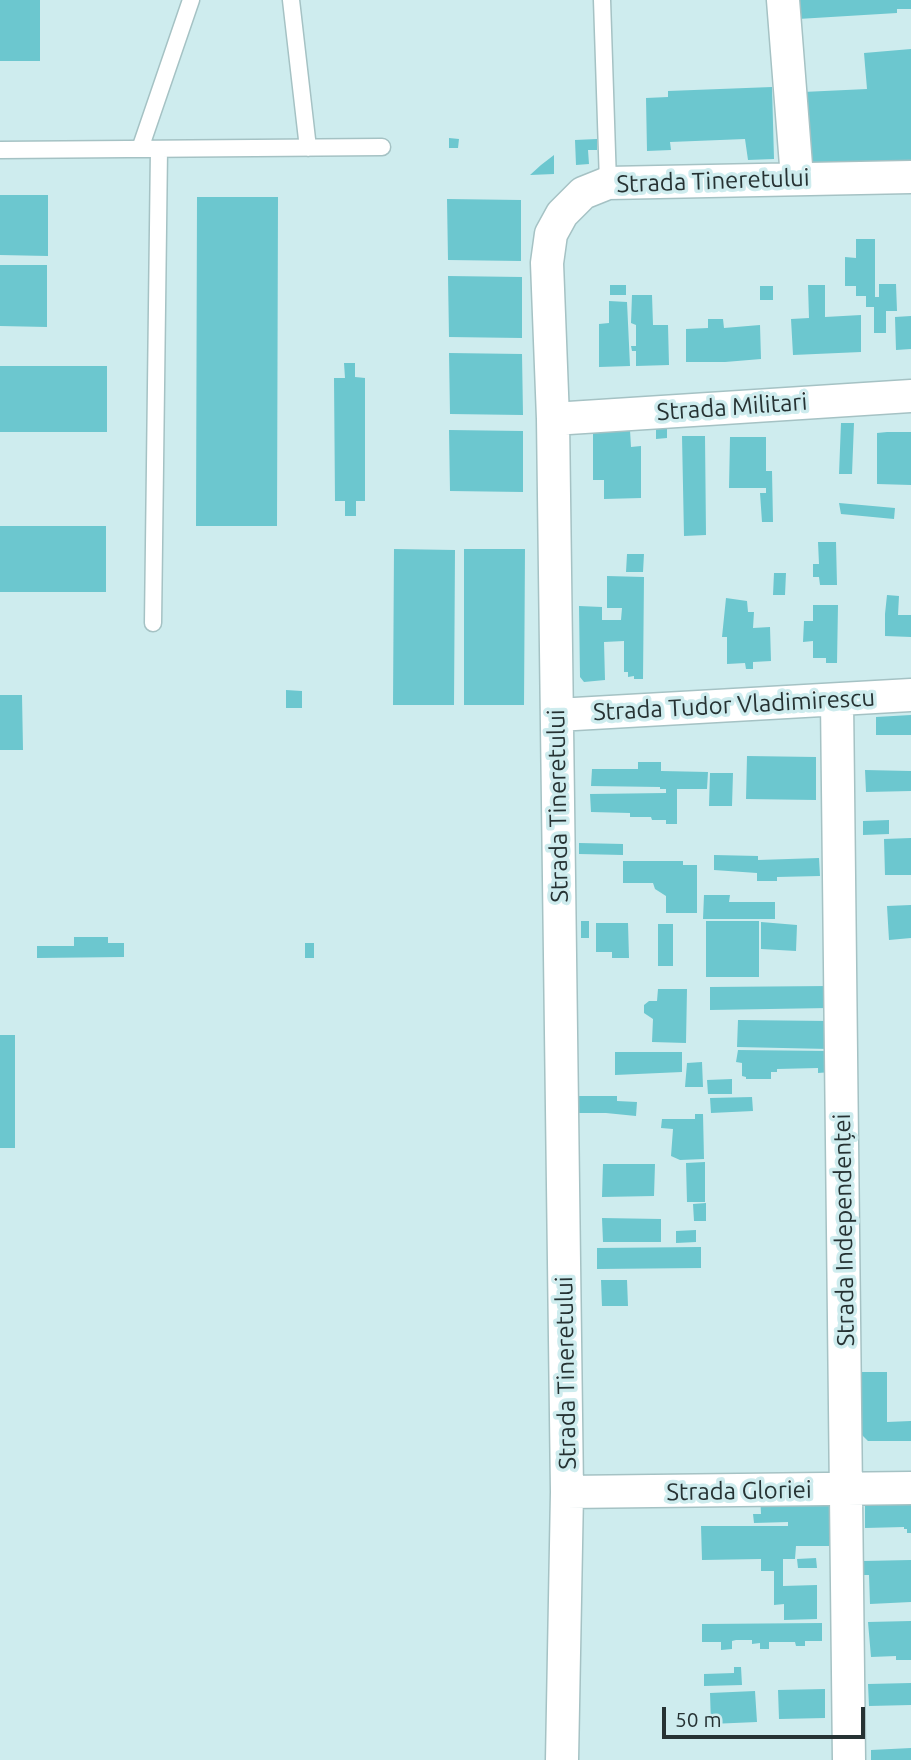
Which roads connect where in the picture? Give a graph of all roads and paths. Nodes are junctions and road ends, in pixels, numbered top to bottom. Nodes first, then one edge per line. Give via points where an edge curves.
1 (191, 0) edge
2 (291, 0) edge
3 (602, 0) edge
4 (783, 0) edge
5 (382, 147) dead end
6 (308, 148) junction
7 (141, 149) junction
8 (159, 149) junction
9 (0, 150) edge
10 (911, 177) edge
11 (797, 178) junction
12 (608, 183) junction
13 (911, 396) edge
14 (553, 419) junction
15 (153, 623) dead end
16 (911, 695) edge
17 (837, 700) junction
18 (557, 715) junction
19 (911, 1488) edge
20 (847, 1490) junction
21 (568, 1492) junction
22 (562, 1760) edge
23 (849, 1760) edge

1 - 7 lane
2 - 6 lane
3 - 12 lane
4 - 11 street
5 - 6 lane
6 - 8 lane
7 - 8 lane
7 - 9 lane
8 - 15 lane
10 - 11 street, Strada Tineretului
11 - 12 street, Strada Tineretului
12 - 14 street, Strada Tineretului via 583,194 562,214 551,234 547,263
13 - 14 street, Strada Militari
14 - 18 street, Strada Tineretului
16 - 17 street, Strada Tudor Vladimirescu
17 - 18 street, Strada Tudor Vladimirescu
17 - 20 street, Strada Independenței
18 - 21 street, Strada Tineretului
19 - 20 street, Strada Gloriei
20 - 21 street, Strada Gloriei
20 - 23 street, Strada Independenței
21 - 22 street, Strada Tineretului

